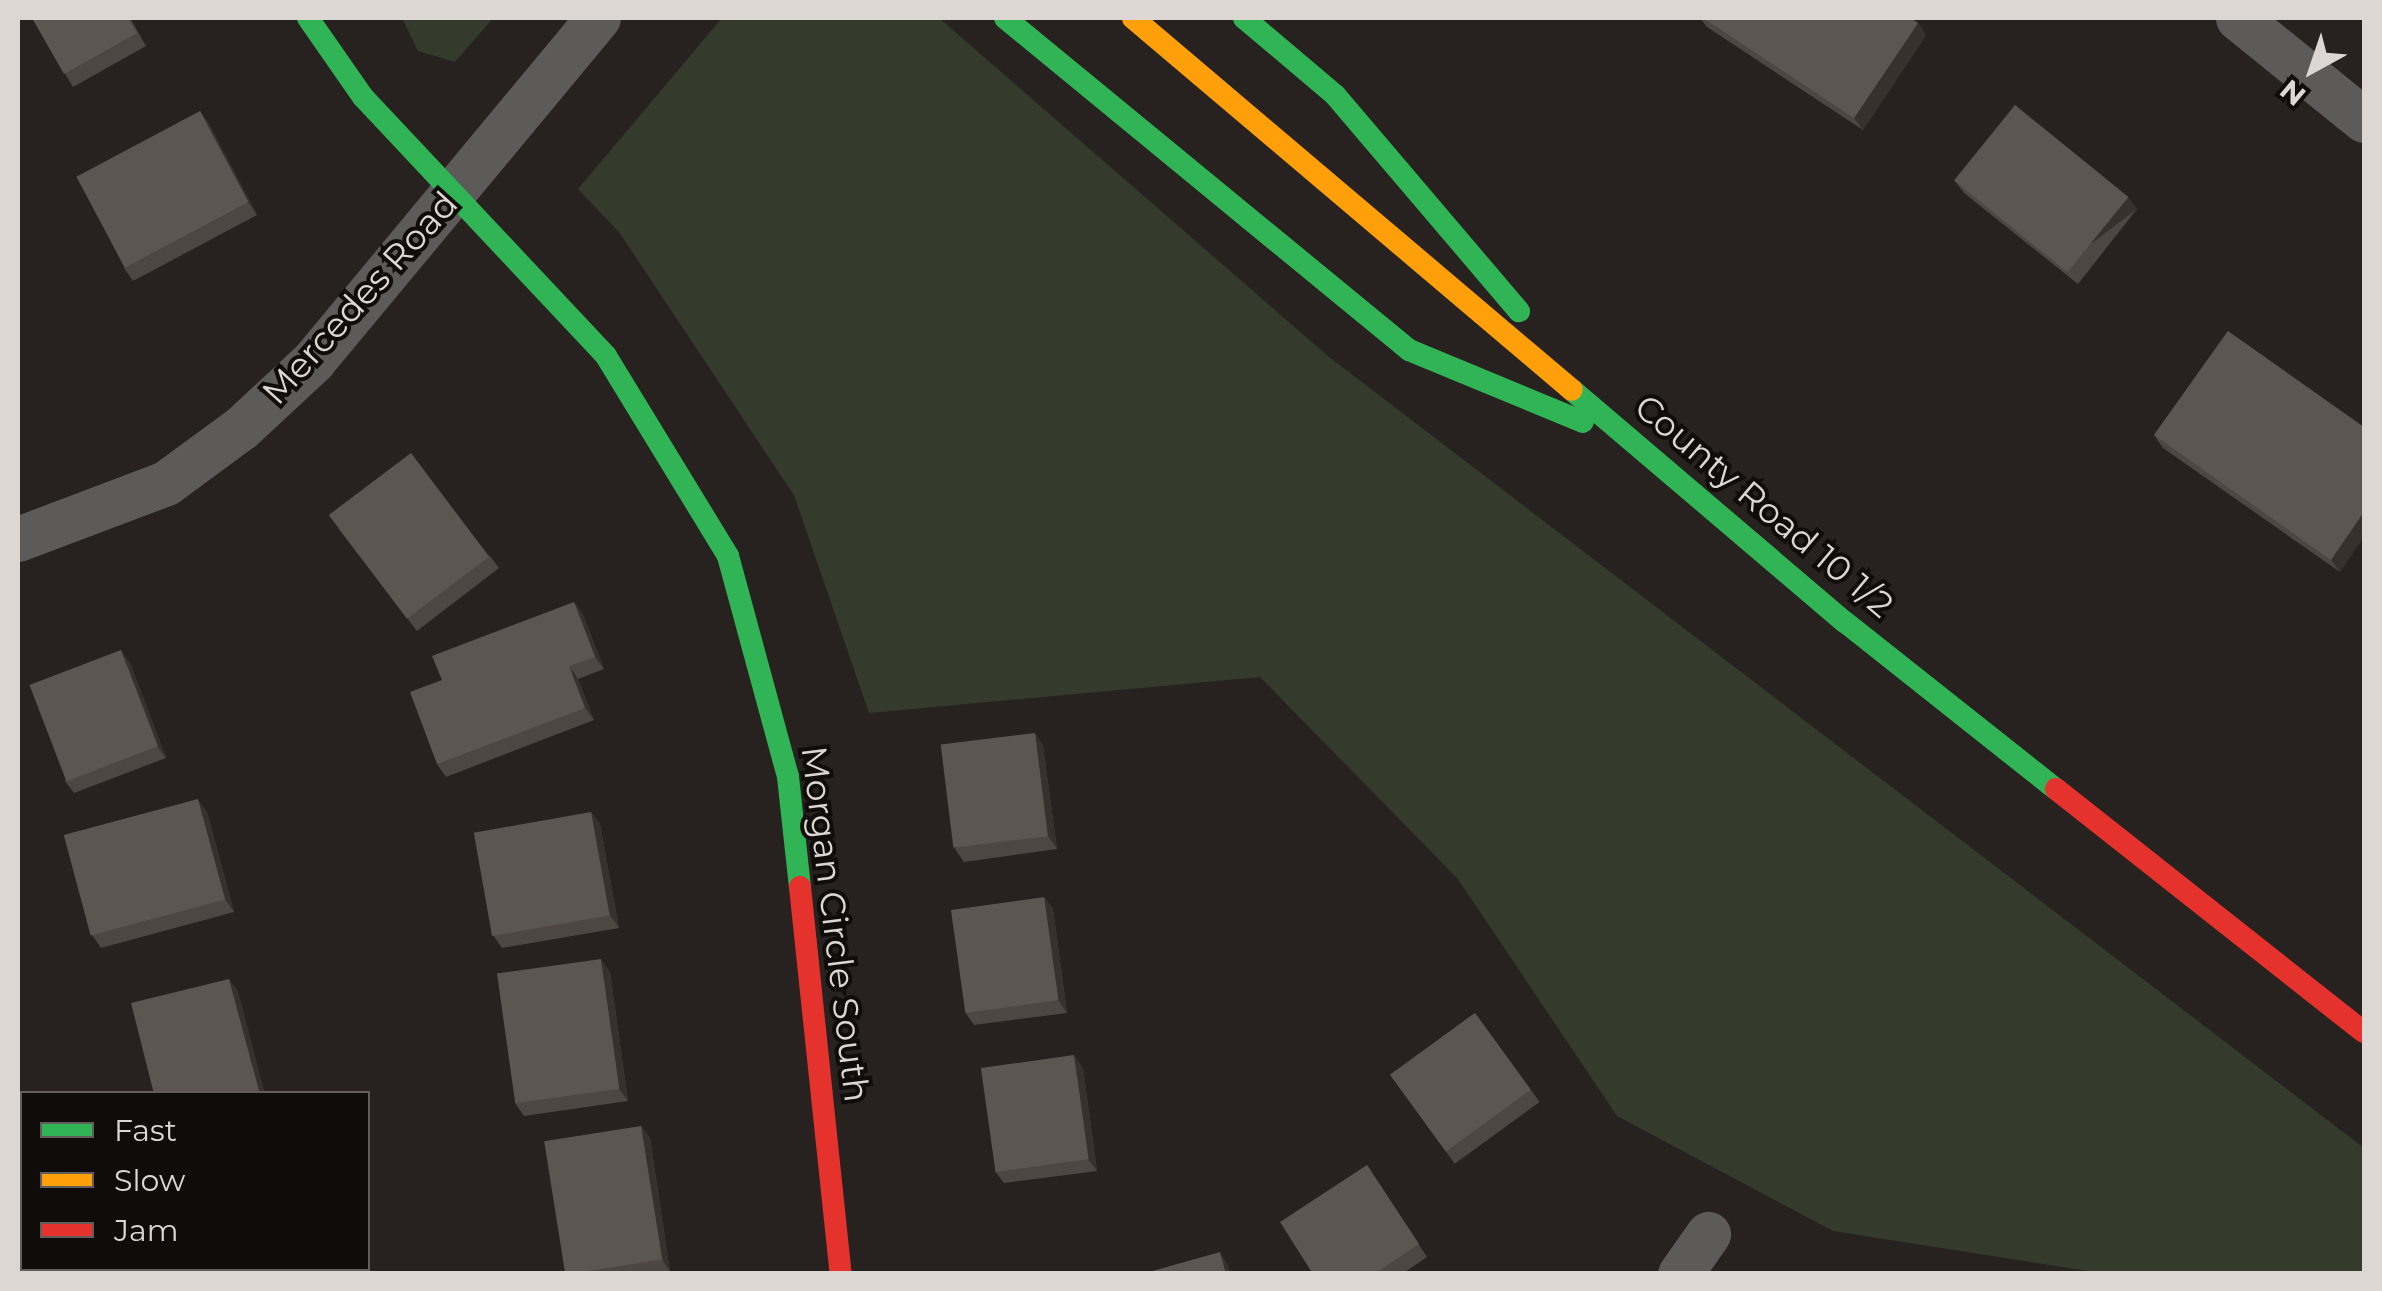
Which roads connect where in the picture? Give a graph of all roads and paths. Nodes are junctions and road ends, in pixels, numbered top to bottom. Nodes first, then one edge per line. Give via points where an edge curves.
1 (308, 18) edge
2 (598, 18) edge
3 (1004, 18) edge
4 (1133, 18) edge
5 (1244, 18) edge
6 (2238, 18) edge
7 (2364, 120) edge
8 (456, 190) junction
9 (1632, 442) junction
10 (18, 540) edge
11 (2364, 1032) edge
12 (1708, 1234) dead end
13 (840, 1274) edge
14 (1680, 1274) edge

1 - 8 street, Morgan Circle South via 363,96
2 - 8 street, Mercedes Road
3 - 9 street via 1409,350
4 - 9 street, County Road 10 1/2
5 - 9 street via 1335,95
6 - 7 street
8 - 10 street, Mercedes Road via 312,361 241,428 166,483
8 - 13 street, Morgan Circle South via 606,356 728,556 788,778
9 - 11 street, County Road 10 1/2 via 1846,622
12 - 14 street

